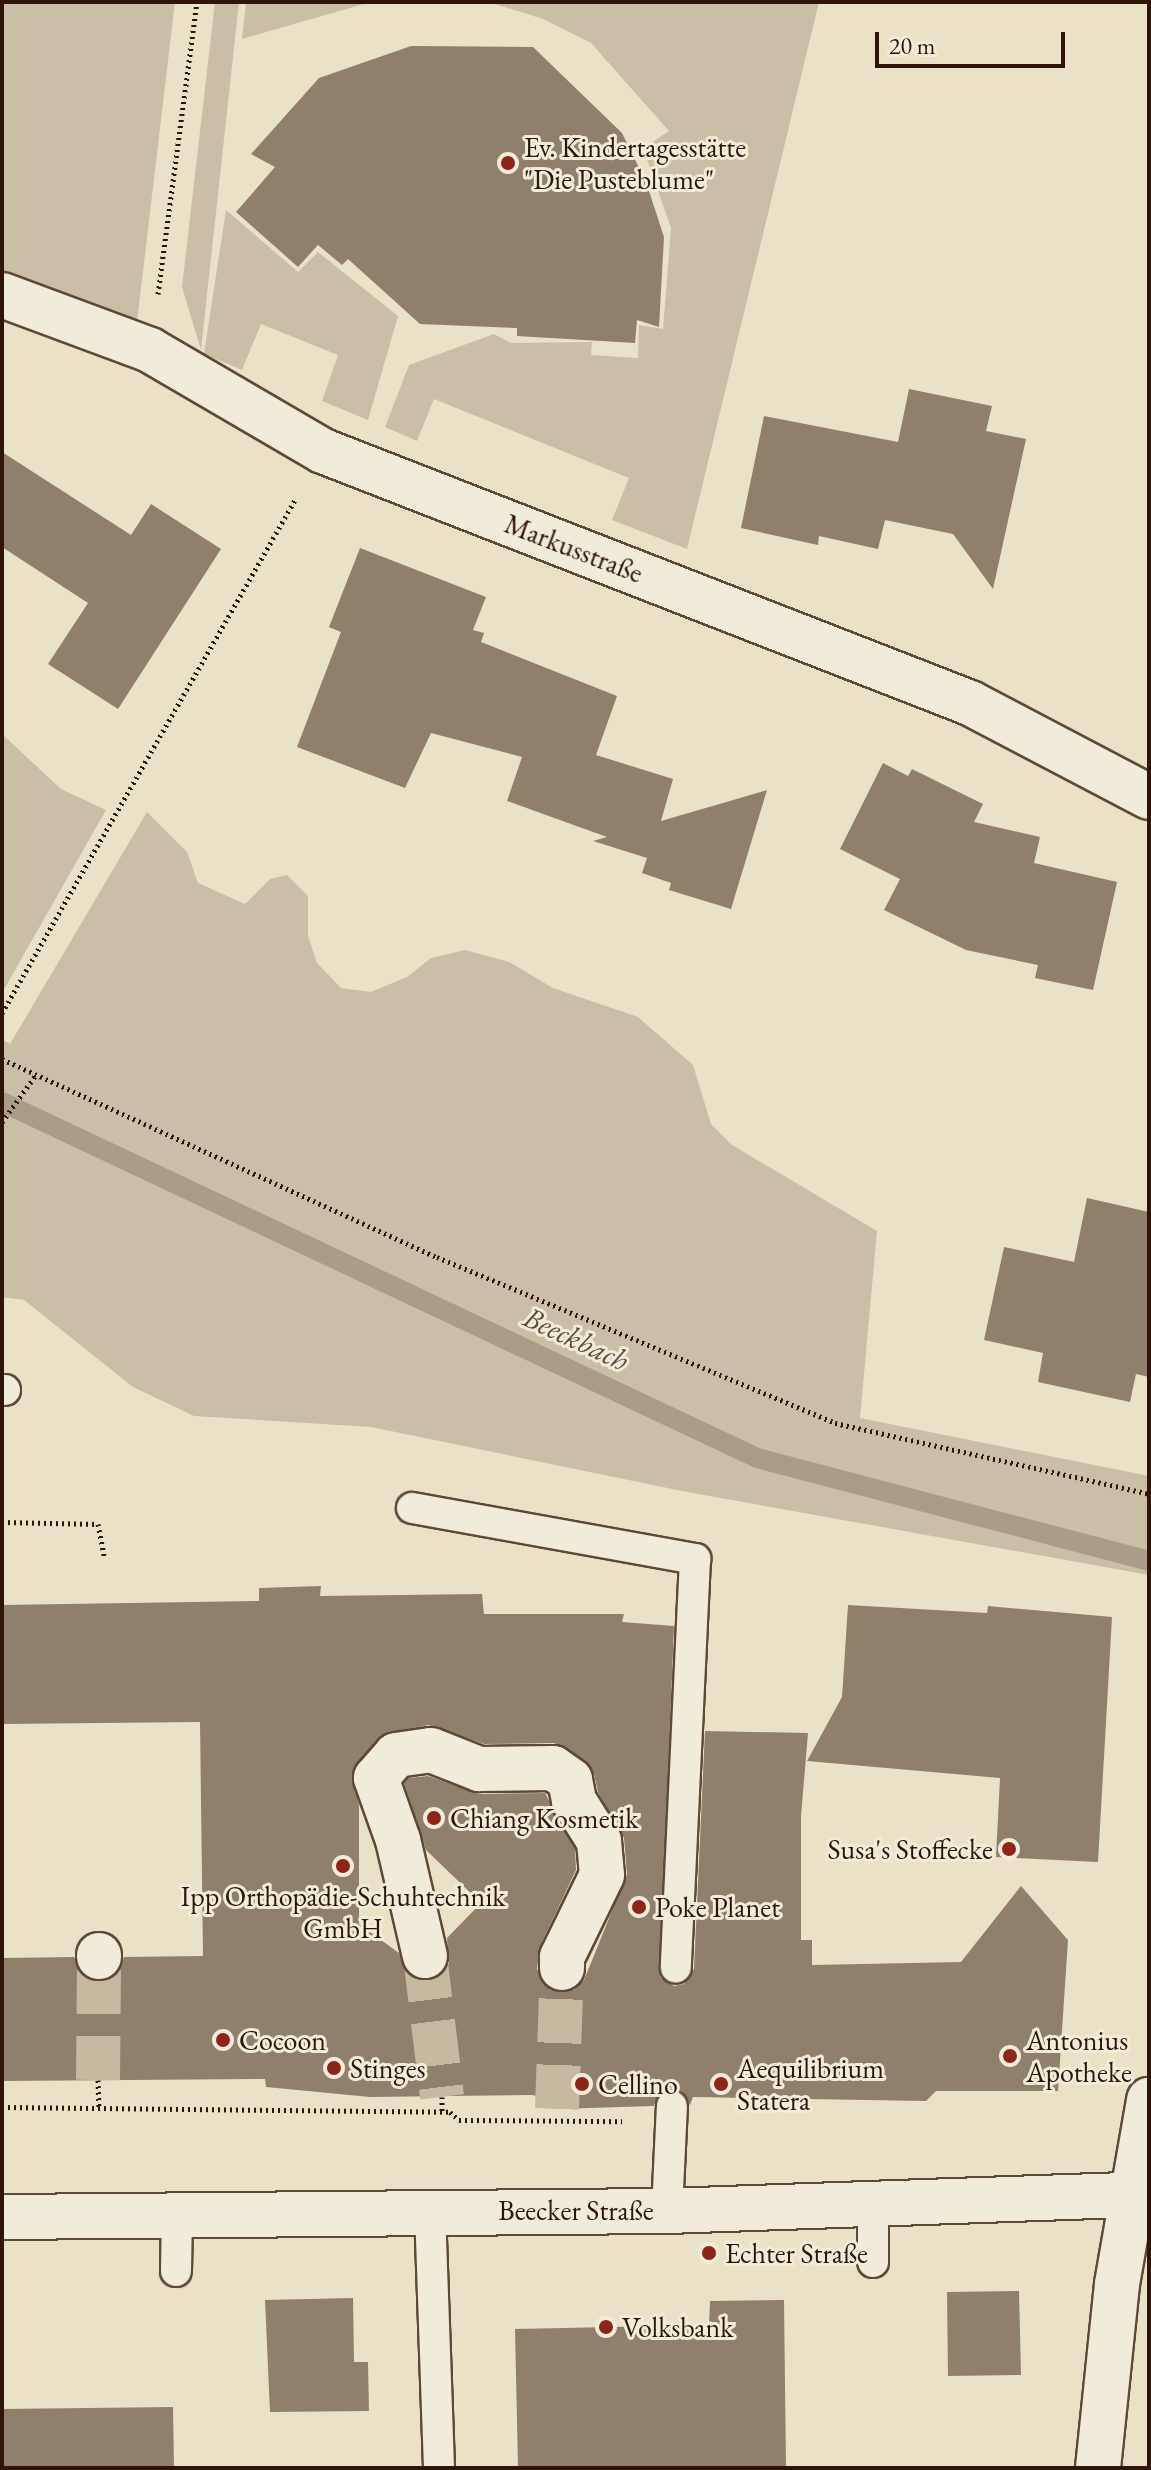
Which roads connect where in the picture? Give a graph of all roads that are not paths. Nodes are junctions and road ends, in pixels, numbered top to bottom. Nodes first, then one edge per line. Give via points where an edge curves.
1 (2, 295) edge
2 (1149, 797) edge
3 (412, 1508) dead end
4 (425, 1956) tunnel mouth
5 (562, 1968) tunnel mouth
6 (676, 1968) dead end
7 (1149, 2100) edge
8 (671, 2114) road end
9 (1142, 2195) edge
10 (873, 2206) junction
11 (430, 2210) junction
12 (667, 2211) junction
13 (177, 2214) junction
14 (2, 2217) edge
15 (873, 2262) dead end
16 (176, 2271) dead end
17 (439, 2468) edge
18 (1098, 2468) edge

1 - 2 street, Markusstraße via 150,350 323,451 970,703
3 - 6 lane via 695,1559
4 - 5 street via 398,1840 376,1778 396,1755 431,1750 479,1769 553,1768 570,1780 574,1801 599,1841 602,1875 562,1957
7 - 9 street
8 - 12 lane
9 - 10 street, Beecker Straße
9 - 18 street via 1117,2284
10 - 12 street, Beecker Straße
10 - 15 lane
11 - 12 street, Beecker Straße
11 - 13 street, Beecker Straße
11 - 17 lane
13 - 14 street, Beecker Straße
13 - 16 lane

